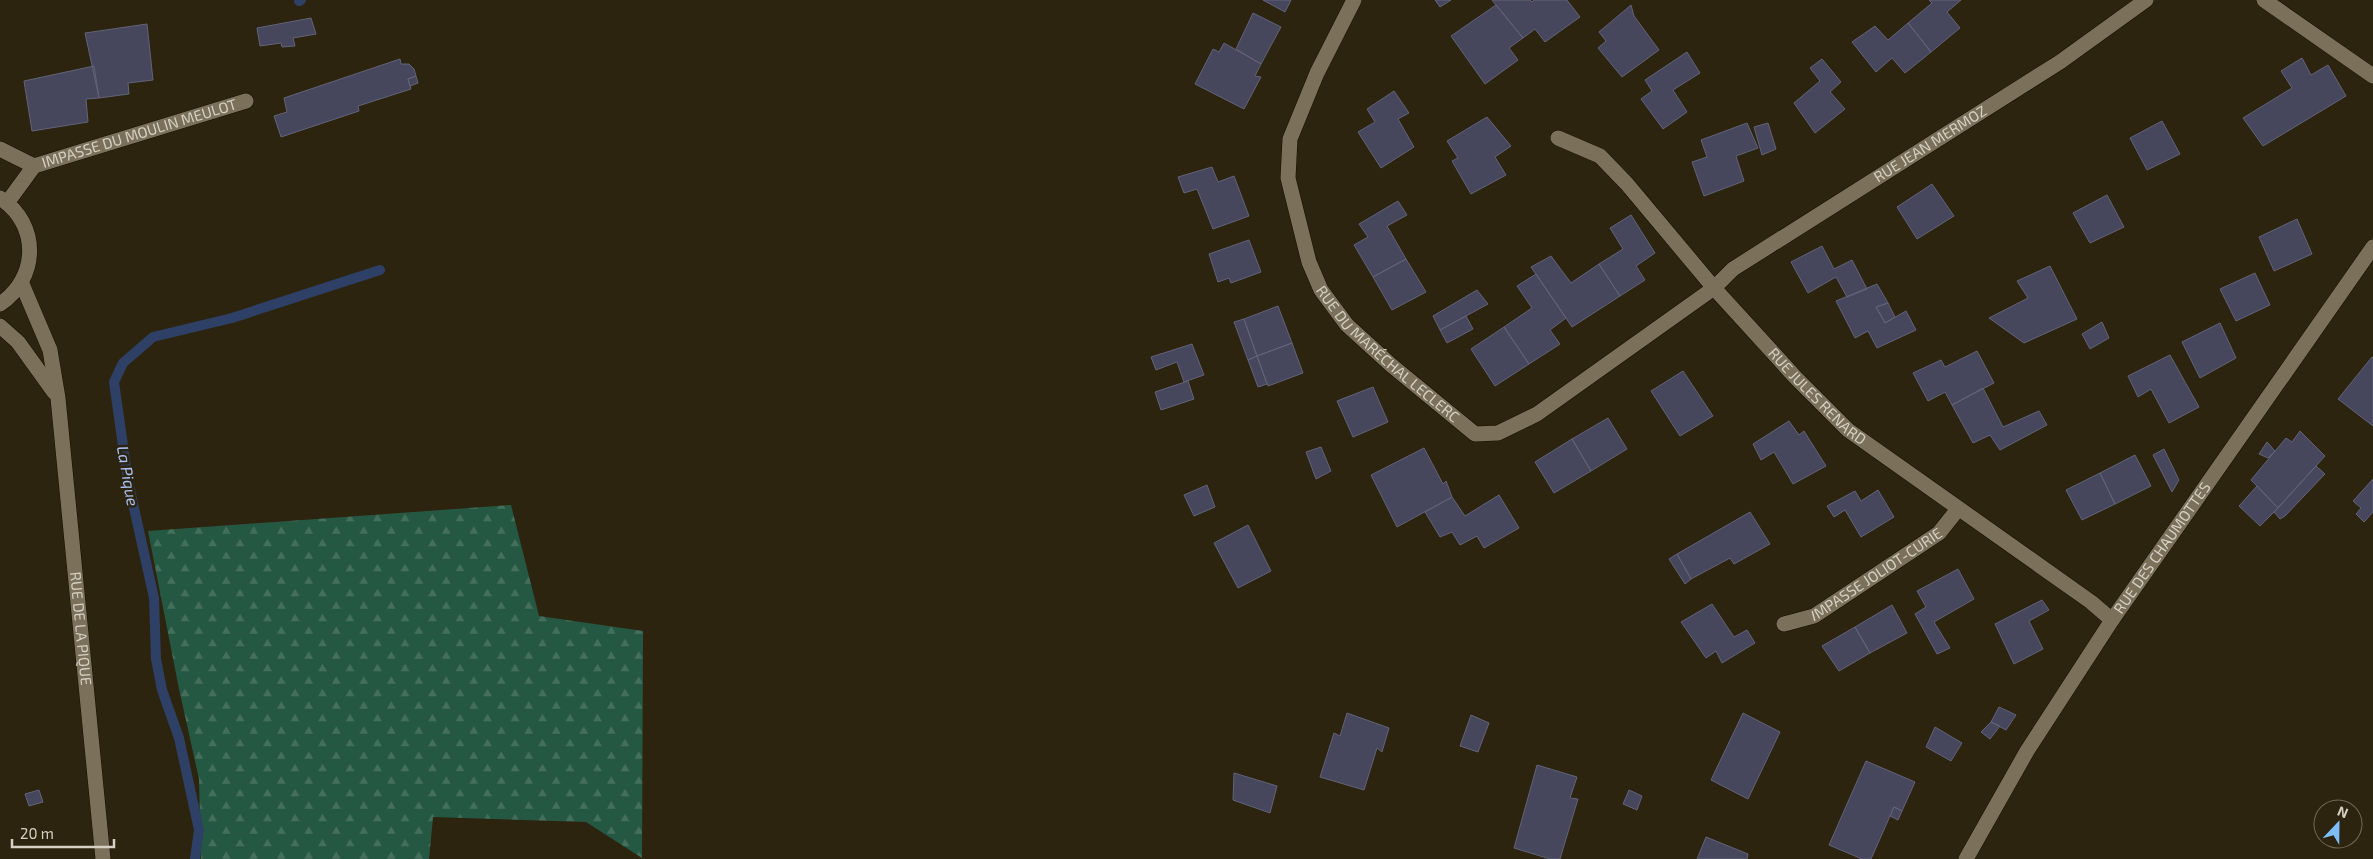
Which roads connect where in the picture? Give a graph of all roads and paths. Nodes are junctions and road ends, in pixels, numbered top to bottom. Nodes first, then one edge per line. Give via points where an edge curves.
1 (1354, 0) edge
2 (2146, 0) edge
3 (2264, 0) edge
4 (2373, 76) edge
5 (246, 101) dead end
6 (1558, 138) dead end
7 (0, 149) edge
8 (34, 166) junction
9 (4, 201) edge
10 (2373, 247) edge
11 (22, 284) junction
12 (1714, 288) junction
13 (0, 304) edge
14 (0, 326) edge
15 (58, 398) junction
16 (1958, 509) junction
17 (2112, 620) junction
18 (1784, 624) dead end
19 (103, 859) edge
20 (1966, 859) edge

1 - 12 street, RUE DU MARÉCHAL LECLERC via 1317,73 1290,139 1288,178 1309,262 1321,290 1347,325 1456,420 1475,434 1498,433 1538,414
2 - 12 street, RUE JEAN MERMOZ via 2060,62 1779,237 1733,269
3 - 4 street
5 - 8 street, IMPASSE DU MOULIN MEULOT
6 - 12 street, RUE JULES RENARD via 1600,156
7 - 8 street, IMPASSE DU MOULIN MEULOT
8 - 9 street, IMPASSE DU MOULIN MEULOT
9 - 11 street via 20,216 31,250
10 - 17 street, RUE DES CHAUMOTTES
11 - 13 street
11 - 15 street, RUE DE LA PIQUE via 50,350
12 - 16 street, RUE JULES RENARD via 1848,430
14 - 15 street, RUE DE LA PIQUE via 24,349
15 - 19 street, RUE DE LA PIQUE
16 - 17 street, RUE JULES RENARD
16 - 18 street, IMPASSE JOLIOT-CURIE via 1939,533 1814,616
17 - 20 street, RUE DES CHAUMOTTES via 2027,751

